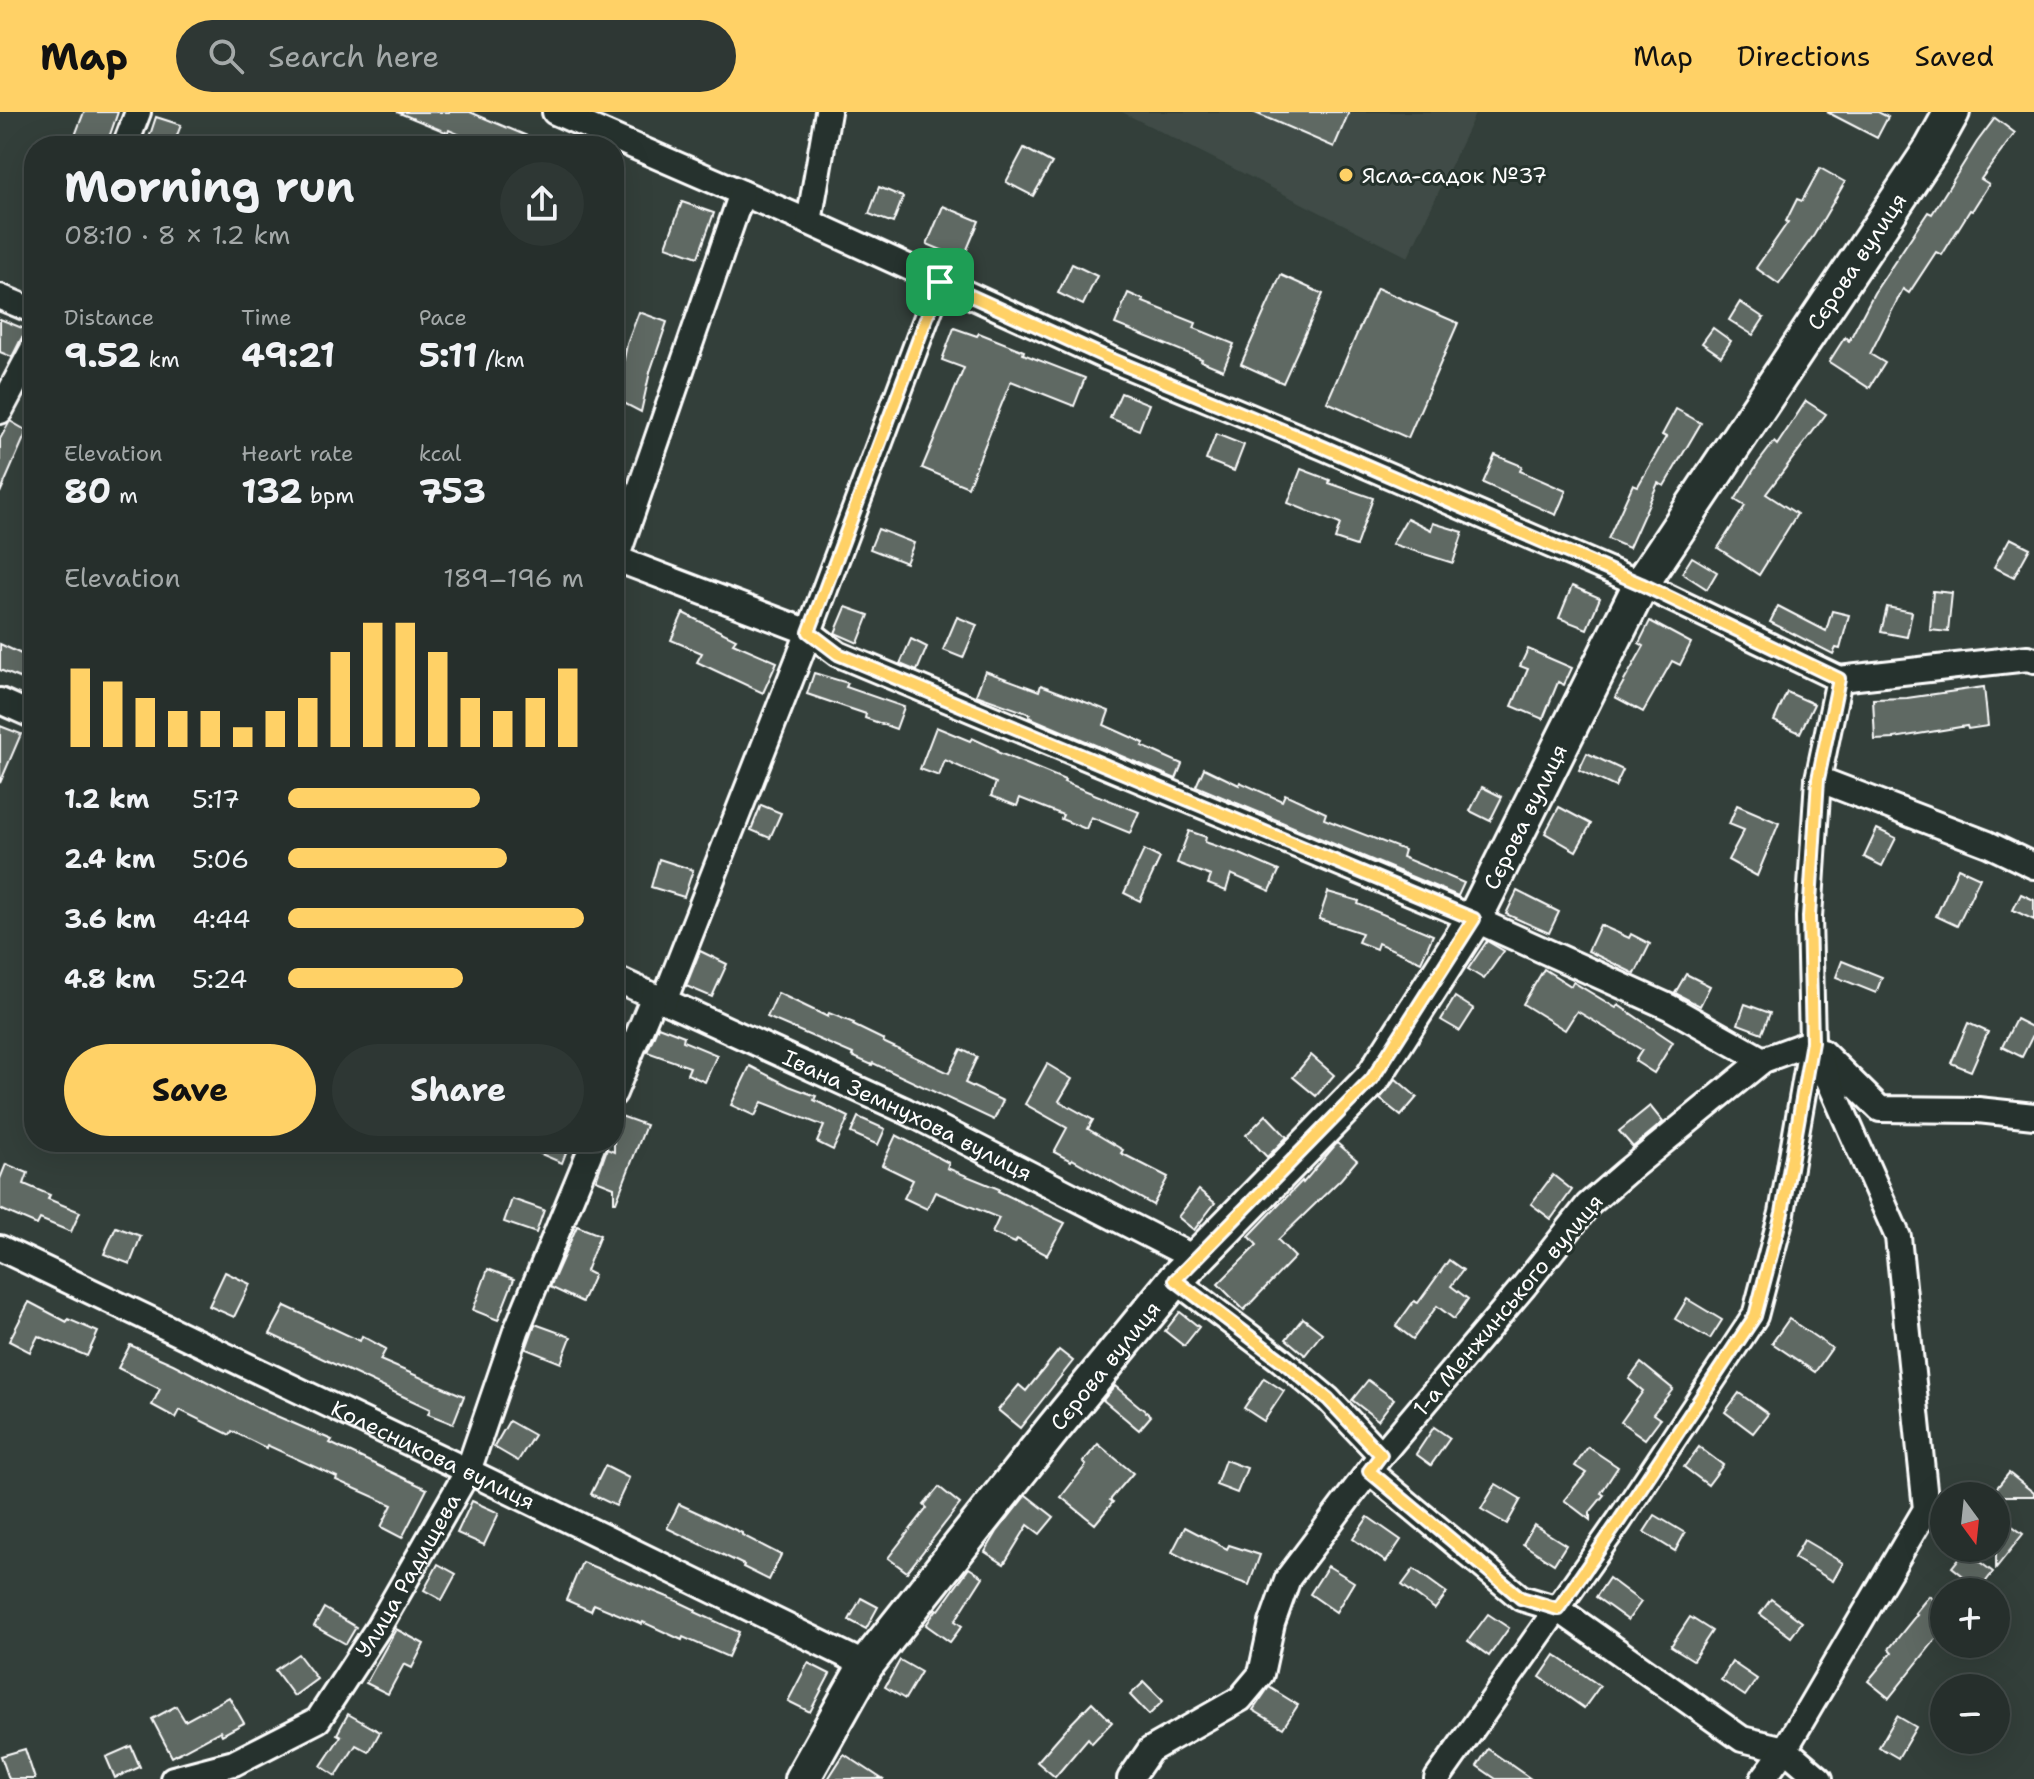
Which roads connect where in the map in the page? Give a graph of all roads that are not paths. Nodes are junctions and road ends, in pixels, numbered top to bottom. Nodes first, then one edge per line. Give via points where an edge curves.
1 (138, 112) edge
2 (555, 112) edge
3 (828, 112) edge
4 (1952, 112) edge
5 (129, 136) edge
6 (610, 136) edge
7 (624, 142) edge
8 (742, 193) junction
9 (809, 222) junction
10 (940, 282) junction
11 (0, 297) edge
12 (24, 307) edge
13 (24, 366) edge
14 (0, 411) edge
15 (624, 532) edge
16 (624, 561) edge
17 (1641, 584) junction
18 (809, 632) junction
19 (2034, 660) edge
20 (1839, 679) junction
21 (0, 701) edge
22 (24, 712) edge
23 (1818, 779) junction
24 (2034, 866) edge
25 (1474, 919) junction
26 (624, 983) edge
27 (659, 999) junction
28 (1812, 1042) junction
29 (1763, 1060) junction
30 (624, 1072) edge
31 (2034, 1116) edge
32 (590, 1152) edge
33 (0, 1248) edge
34 (1186, 1269) junction
35 (1375, 1463) junction
36 (468, 1471) junction
37 (1558, 1609) junction
38 (866, 1665) junction
39 (1785, 1749) junction
40 (234, 1771) edge
41 (173, 1779) edge
42 (802, 1779) edge
43 (1130, 1779) edge
44 (1437, 1779) edge
45 (1763, 1779) edge
46 (1820, 1779) edge

1 - 5 street
2 - 6 street
3 - 9 street
4 - 17 street, Сєрова вулиця
7 - 8 street
8 - 9 street
8 - 15 street
9 - 10 street
10 - 17 street
10 - 18 street
11 - 12 street
13 - 14 street
16 - 18 street
17 - 20 street
17 - 25 street, Сєрова вулиця
18 - 25 street via 838,654
18 - 27 street
19 - 20 street
20 - 23 street
21 - 22 street
23 - 24 street
23 - 28 street via 1809,917
25 - 29 street via 1669,1007
25 - 34 street, Сєрова вулиця via 1372,1079
26 - 27 street, Івана Земнухова вулиця
27 - 30 street
27 - 34 street, Івана Земнухова вулиця via 906,1111
28 - 29 street, 1-а Менжинського вулиця
28 - 31 street via 1880,1109
28 - 37 street via 1782,1213 1755,1316
28 - 39 street via 1898,1237 1926,1509
29 - 35 street, 1-а Менжинського вулиця via 1588,1205
32 - 36 street, Улица Радищева via 516,1331
33 - 36 street, Колесникова вулиця
34 - 35 street, Івана Земнухова вулиця via 1328,1399
34 - 38 street, Сєрова вулиця
35 - 37 street, Івана Земнухова вулиця via 1521,1598
35 - 43 street, 1-а Менжинського вулиця via 1288,1578 1261,1674 1240,1699 1150,1750
36 - 38 street, Колесникова вулиця
36 - 40 street, Улица Радищева via 318,1720
37 - 39 street, Івана Земнухова вулиця via 1742,1739
37 - 44 street
38 - 42 street, Сєрова вулиця
39 - 45 street
39 - 46 street, Івана Земнухова вулиця
40 - 41 street, Улица Радищева

